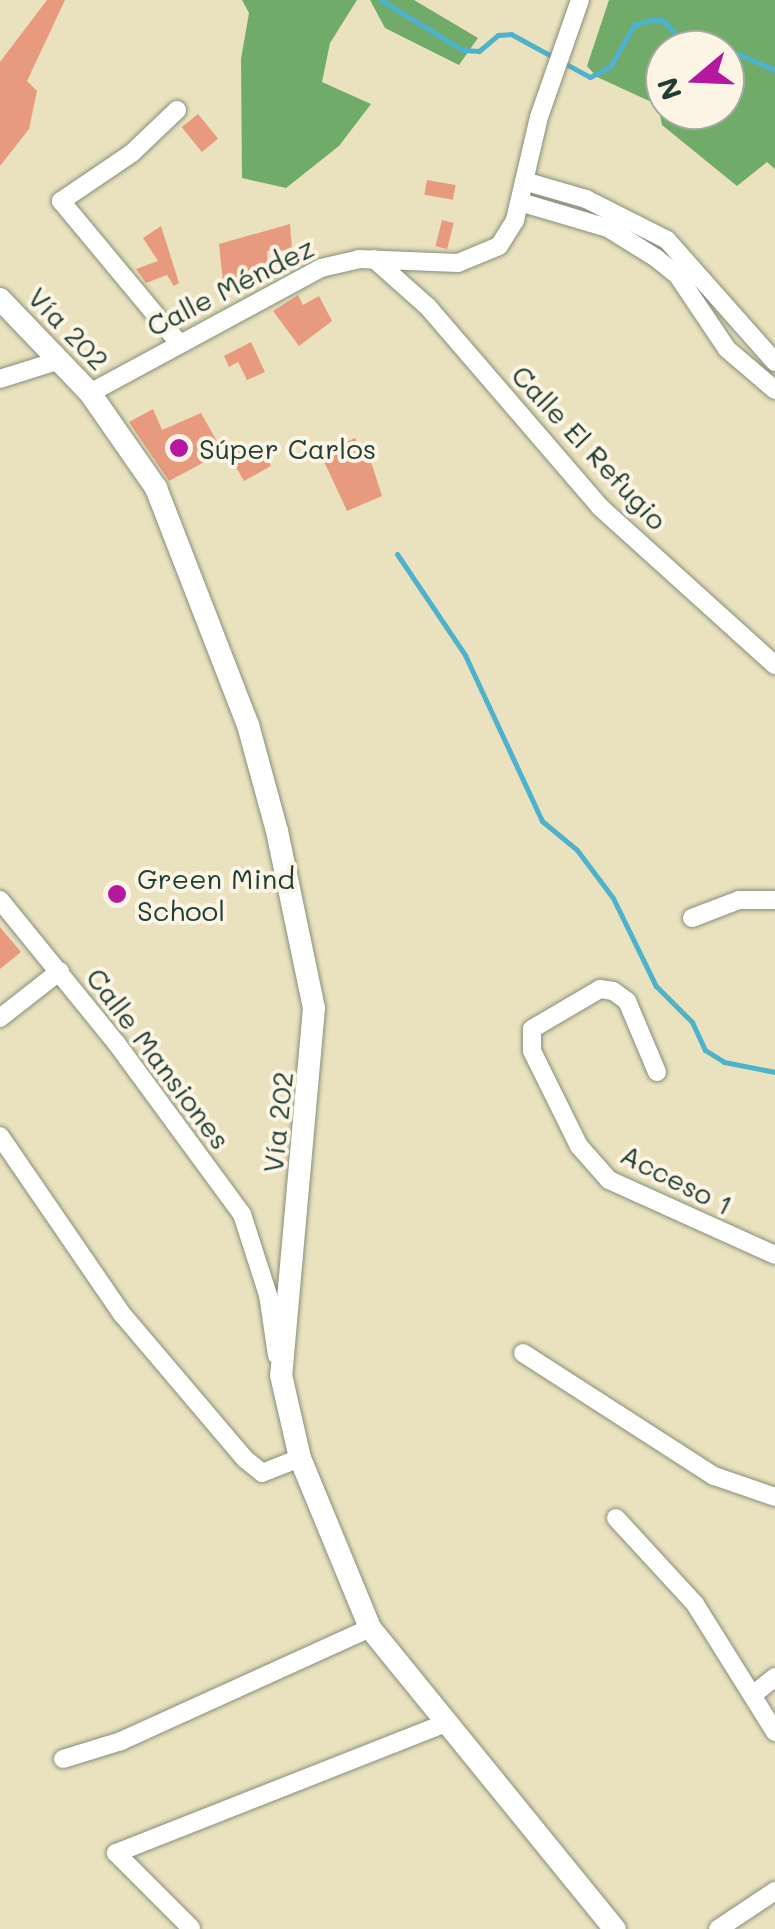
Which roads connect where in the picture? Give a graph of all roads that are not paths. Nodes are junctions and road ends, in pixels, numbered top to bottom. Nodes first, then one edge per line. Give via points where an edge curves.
1 (580, 0) edge
2 (177, 110) dead end
3 (524, 181) junction
4 (520, 202) junction
5 (374, 259) junction
6 (0, 299) edge
7 (178, 342) junction
8 (58, 361) junction
9 (775, 362) edge
10 (0, 379) edge
11 (775, 390) edge
12 (90, 392) junction
13 (775, 665) edge
14 (0, 900) edge
15 (775, 900) edge
16 (692, 918) dead end
17 (60, 971) junction
18 (0, 1018) edge
19 (657, 1072) dead end
20 (0, 1136) edge
21 (775, 1256) edge
22 (523, 1353) dead end
23 (281, 1376) junction
24 (300, 1458) junction
25 (775, 1497) edge
26 (616, 1518) dead end
27 (370, 1628) junction
28 (775, 1677) edge
29 (754, 1694) junction
30 (443, 1724) junction
31 (775, 1732) edge
32 (63, 1759) dead end
33 (775, 1891) edge
34 (191, 1928) edge
35 (615, 1929) edge
36 (718, 1929) edge

1 - 3 street, Calle Méndez via 544,99
2 - 7 street via 132,153 61,201
3 - 4 street, Calle Méndez
3 - 9 street via 586,198 667,240
4 - 5 street, Calle Méndez via 507,236 474,259 435,265
4 - 11 street via 608,228 656,258 680,279 727,349
5 - 7 street, Calle Méndez via 321,268
5 - 13 street, Calle El Refugio via 428,307 600,507
6 - 8 main road, Vía 202
7 - 12 street, Calle Méndez
8 - 10 street
8 - 12 main road, Vía 202
12 - 23 main road, Vía 202 via 156,488 173,528 248,725 303,946 314,1056
14 - 17 street, Calle Mansiones
15 - 16 street via 739,900
17 - 18 street
17 - 23 street, Calle Mansiones via 242,1214 268,1295
19 - 21 street, Acceso 1 via 626,1001 613,991 600,989 532,1029 532,1050 579,1146 609,1180
20 - 24 street via 122,1314 245,1459 262,1473
22 - 25 street via 714,1476
23 - 24 main road, Vía 202
24 - 27 main road, Vía 202
26 - 29 street via 694,1604
27 - 30 main road, Vía 202
27 - 32 street via 121,1741
28 - 29 street
29 - 31 street
30 - 34 street via 116,1853
30 - 35 main road, Vía 202
33 - 36 street

